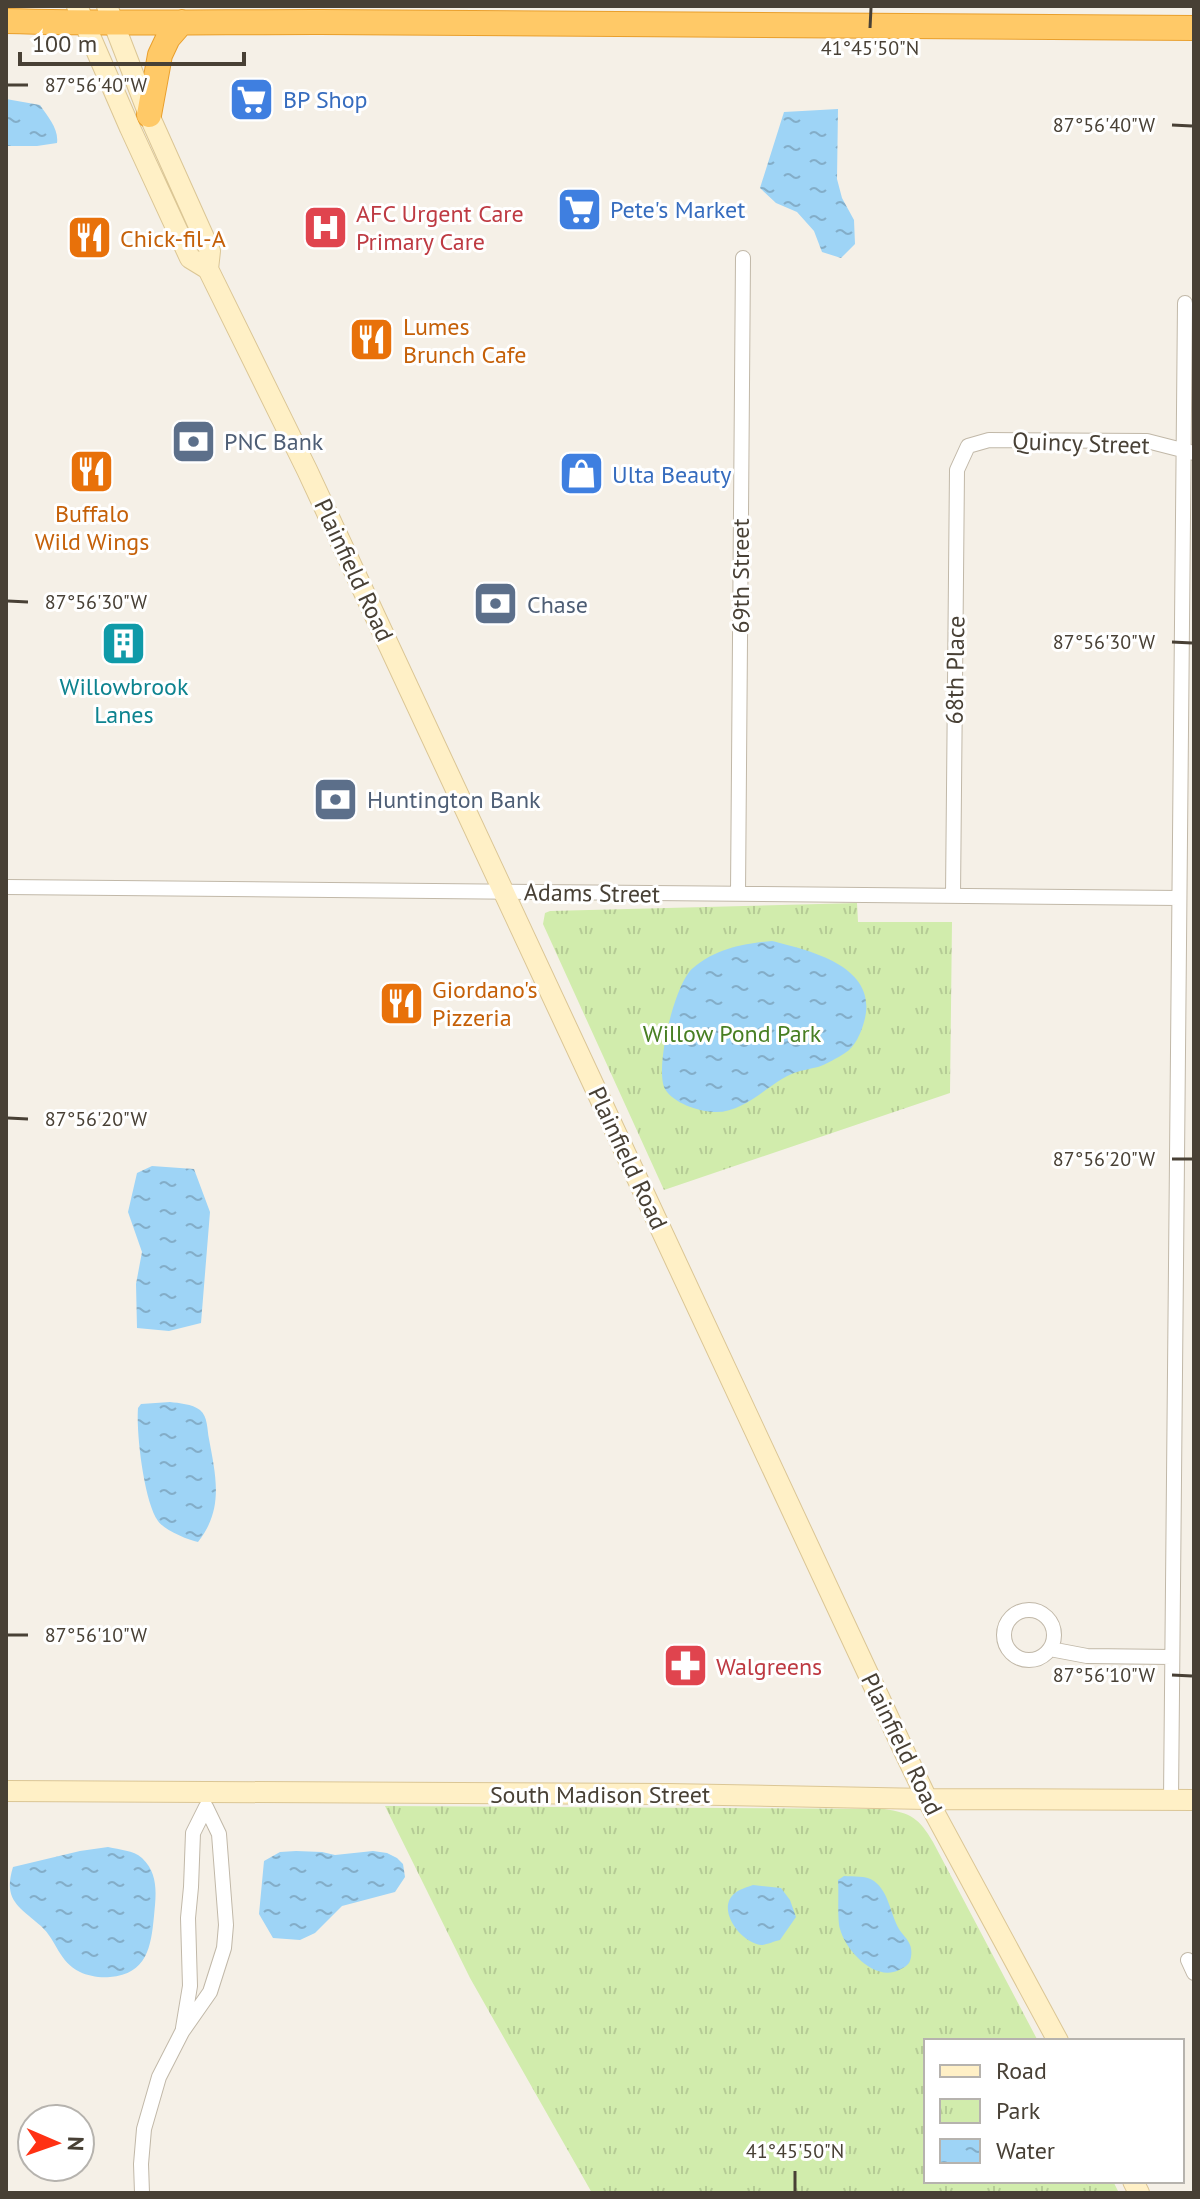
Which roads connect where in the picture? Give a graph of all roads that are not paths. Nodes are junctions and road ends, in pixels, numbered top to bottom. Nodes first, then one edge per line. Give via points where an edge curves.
1 (81, 15) edge
2 (110, 15) edge
3 (772, 15) edge
4 (6, 21) edge
5 (182, 22) junction
6 (1194, 28) edge
7 (149, 115) junction
8 (743, 258) dead end
9 (208, 269) junction
10 (1185, 303) dead end
11 (968, 446) joint
12 (1188, 452) edge
13 (6, 887) edge
14 (503, 891) junction
15 (738, 894) junction
16 (953, 896) junction
17 (1179, 898) junction
18 (1050, 1649) dead end
19 (1172, 1657) junction
20 (6, 1791) edge
21 (927, 1799) junction
22 (1171, 1800) junction
23 (1194, 1800) edge
24 (182, 2032) junction
25 (1057, 2039) edge
26 (142, 2193) edge

1 - 2 highway
1 - 4 highway
1 - 9 main road, Plainfield Road via 190,258
2 - 5 highway
2 - 7 main road, Plainfield Road
3 - 5 highway via 539,25
3 - 6 highway
5 - 7 highway via 160,55
7 - 9 main road, Plainfield Road via 210,251
8 - 15 street, 69th Street
9 - 14 main road, Plainfield Road
10 - 12 street
11 - 12 street, Quincy Street via 989,440 1147,441
11 - 16 street, 68th Place via 957,470
12 - 17 street
13 - 14 street, Adams Street
14 - 15 street, Adams Street
14 - 21 main road, Plainfield Road
15 - 16 street, Adams Street
16 - 17 street, Adams Street
17 - 19 street
18 - 19 street via 1087,1656
19 - 22 street
20 - 21 main road, South Madison Street
21 - 22 main road, South Madison Street
21 - 25 main road, Plainfield Road
22 - 23 main road, South Madison Street
24 - 24 street via 210,1992 224,1948 219,1834 206,1807 193,1833 190,1986
24 - 26 street via 148,2110

